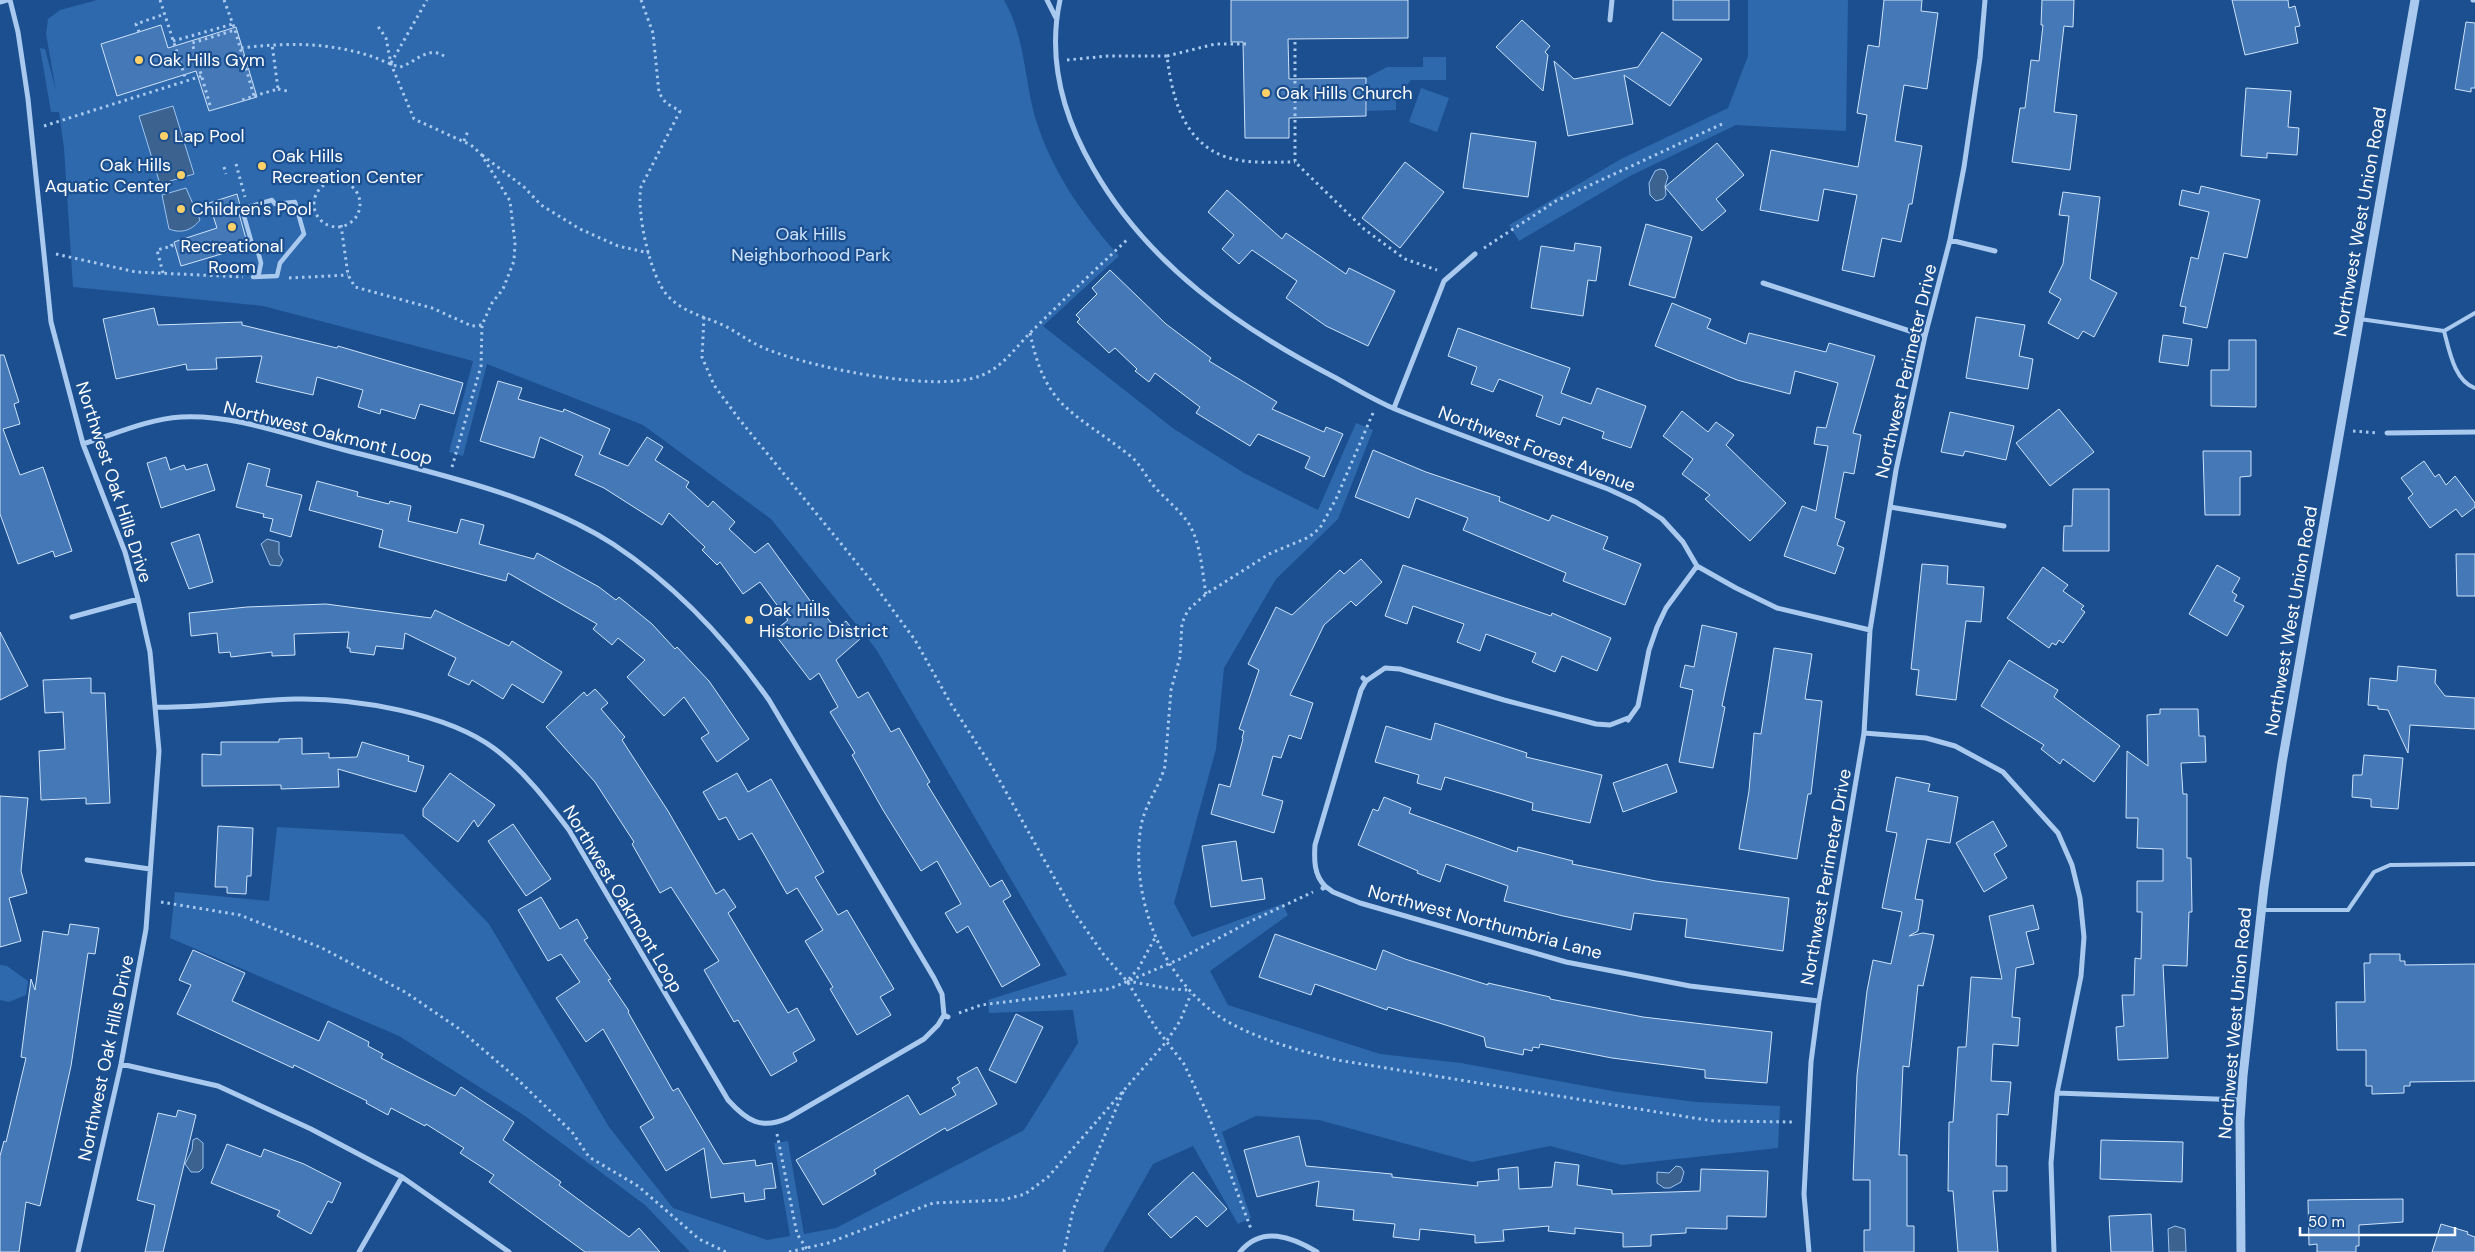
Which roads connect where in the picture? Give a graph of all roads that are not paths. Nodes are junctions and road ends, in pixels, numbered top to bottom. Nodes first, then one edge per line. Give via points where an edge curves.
1 (8, 0) edge
2 (1048, 0) edge
3 (1060, 0) edge
4 (1612, 0) edge
5 (1985, 0) edge
6 (2415, 0) edge
7 (0, 2) edge
8 (1056, 18) junction
9 (1610, 20) dead end
10 (272, 200) joint
11 (1950, 240) junction
12 (1995, 251) dead end
13 (1475, 254) road end
14 (1763, 283) dead end
15 (2475, 313) edge
16 (2358, 318) junction
17 (2444, 331) junction
18 (1925, 336) junction
19 (2475, 388) edge
20 (1394, 408) junction
21 (2475, 432) edge
22 (2387, 433) road end
23 (83, 444) junction
24 (1890, 507) junction
25 (2004, 526) dead end
26 (1697, 566) junction
27 (138, 599) junction
28 (72, 616) dead end
29 (1870, 630) junction
30 (156, 707) junction
31 (1864, 733) junction
32 (86, 860) dead end
33 (2475, 864) edge
34 (150, 869) junction
35 (2262, 910) junction
36 (1819, 1001) junction
37 (121, 1064) junction
38 (2056, 1093) junction
39 (2241, 1100) junction
40 (402, 1177) junction
41 (78, 1252) edge
42 (359, 1252) edge
43 (508, 1252) edge
44 (1240, 1252) edge
45 (1317, 1252) edge
46 (1809, 1252) edge
47 (2054, 1252) edge
48 (2240, 1252) edge

1 - 7 street
1 - 23 street, Northwest Oak Hills Drive via 18,32 32,129 51,322
2 - 8 street, Northwest Forest Avenue
3 - 8 street, Northwest Forest Avenue
4 - 9 street
5 - 11 street, Northwest Perimeter Drive via 1970,126
6 - 16 street, Northwest West Union Road
8 - 20 street, Northwest Forest Avenue via 1056,61 1066,112 1084,154 1135,232 1218,307 1306,363
10 - 10 street via 275,204 295,202 304,234 280,263 276,276 253,277 259,273 261,263 242,209
11 - 12 street
11 - 18 street, Northwest Perimeter Drive
13 - 20 street via 1444,282
14 - 18 street
15 - 17 lane
16 - 17 lane
16 - 35 street, Northwest West Union Road via 2282,763
17 - 19 lane via 2452,360 2461,377
18 - 24 street, Northwest Perimeter Drive
20 - 26 street, Northwest Forest Avenue via 1608,488 1636,502 1662,519 1683,542
21 - 22 street
23 - 27 street, Northwest Oak Hills Drive via 125,552
23 - 30 street, Northwest Oakmont Loop via 168,418 246,424 449,477 573,522 612,543 685,600 739,657 784,724 934,978 942,994 946,1016 924,1039 775,1124 758,1124 739,1113 728,1100 569,830 540,793 495,749 456,728 360,702 296,699
24 - 25 street
24 - 29 street, Northwest Perimeter Drive
26 - 29 street via 1777,608
26 - 36 street, Northwest Northumbria Lane via 1666,608 1657,627 1638,706 1628,719 1596,724 1400,669 1385,668 1364,680 1315,845 1314,861 1318,876 1324,887 1360,903 1566,962 1690,986
27 - 28 street, Northwest Oak Hills Drive
27 - 30 street, Northwest Oak Hills Drive via 150,652
29 - 31 street, Northwest Perimeter Drive
30 - 34 street, Northwest Oak Hills Drive via 158,768
31 - 36 street, Northwest Perimeter Drive
31 - 38 street via 1926,738 1955,746 1980,758 2003,772 2058,833 2072,865 2084,937 2081,976
32 - 34 street
33 - 35 lane via 2390,865 2374,872 2348,910
34 - 37 street, Northwest Oak Hills Drive via 149,900
35 - 39 street, Northwest West Union Road
36 - 46 street, Northwest Perimeter Drive via 1807,1123 1804,1194
37 - 40 street via 218,1086 311,1128
37 - 41 street, Northwest Oak Hills Drive
38 - 39 street
38 - 47 street via 2051,1163
39 - 48 street, Northwest West Union Road
40 - 42 street
40 - 43 street
44 - 45 street via 1255,1239 1275,1235 1296,1240

